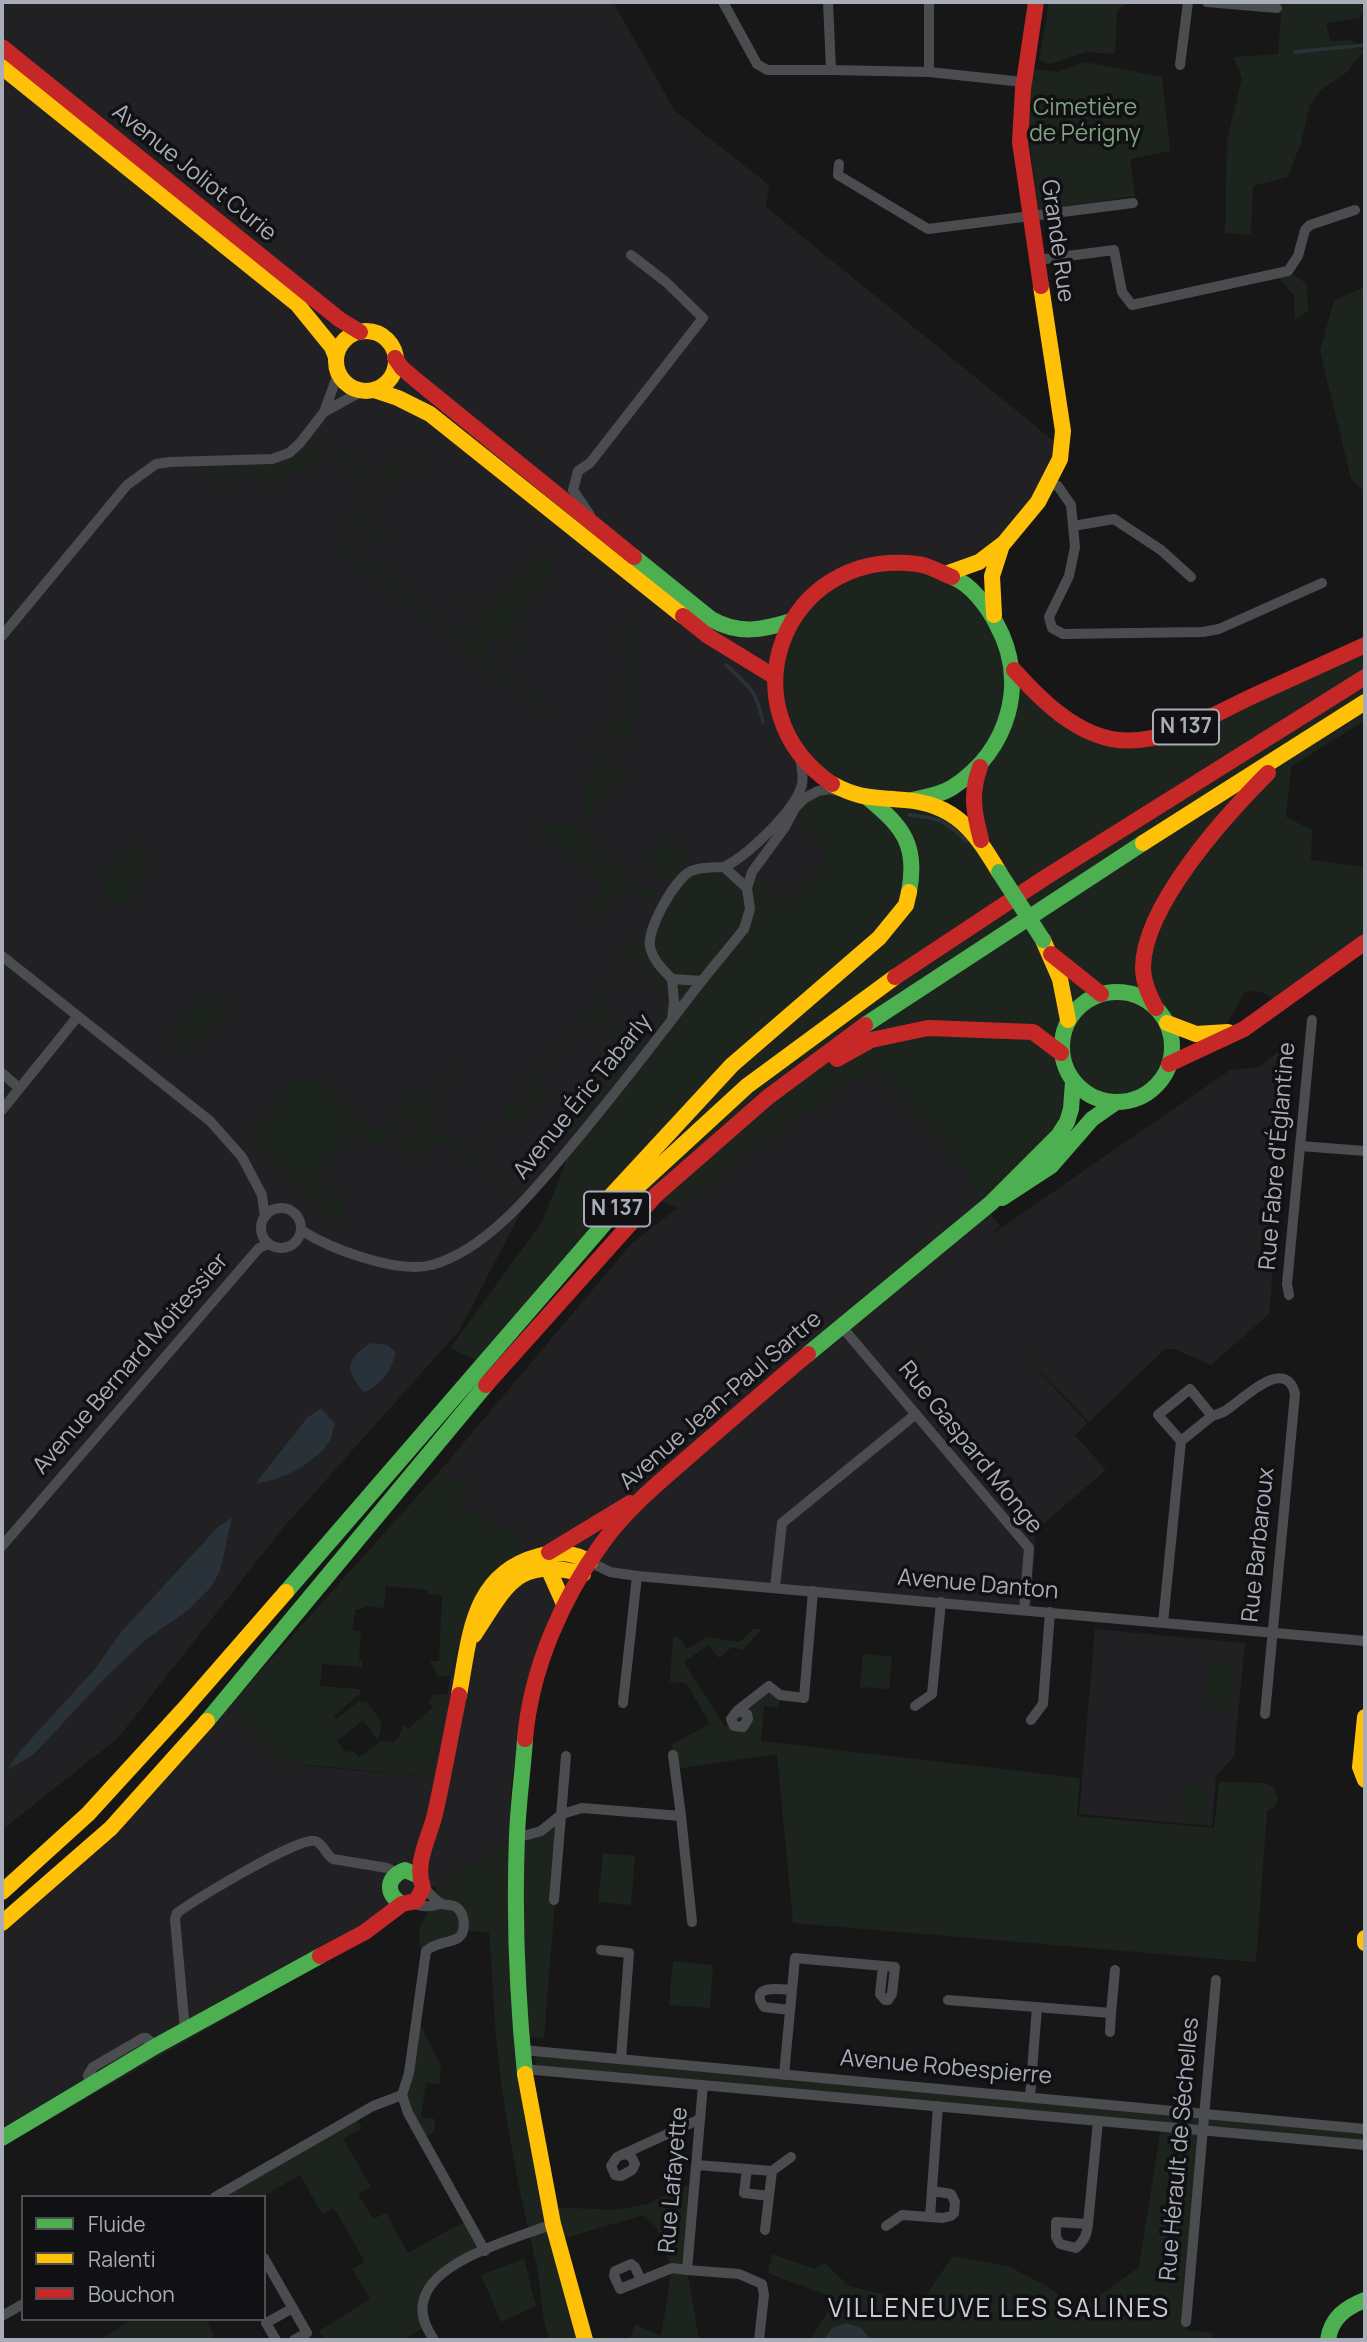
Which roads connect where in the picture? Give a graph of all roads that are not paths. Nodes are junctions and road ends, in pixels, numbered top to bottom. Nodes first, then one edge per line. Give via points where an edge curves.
1 (723, 2) edge
2 (828, 2) edge
3 (929, 2) edge
4 (1036, 2) edge
5 (1188, 2) edge
6 (1207, 2) edge
7 (1232, 3) edge
8 (1277, 8) dead end
9 (2, 47) edge
10 (1180, 65) dead end
11 (2, 67) edge
12 (831, 70) junction
13 (929, 72) junction
14 (1023, 82) junction
15 (839, 164) dead end
16 (1133, 203) dead end
17 (1355, 210) dead end
18 (1030, 216) junction
19 (631, 255) dead end
20 (1037, 260) junction
21 (359, 332) junction
22 (336, 357) junction
23 (395, 358) junction
24 (338, 374) junction
25 (368, 391) junction
26 (324, 412) junction
27 (1048, 484) junction
28 (1073, 526) junction
29 (602, 530) junction
30 (1002, 545) junction
31 (948, 573) junction
32 (1191, 577) dead end
33 (1322, 583) dead end
34 (994, 615) junction
35 (792, 621) junction
36 (2, 636) edge
37 (1365, 645) edge
38 (1014, 670) junction
39 (775, 677) junction
40 (1365, 677) edge
41 (1365, 702) edge
42 (1320, 730) junction
43 (800, 754) junction
44 (982, 764) junction
45 (860, 796) junction
46 (912, 800) junction
47 (982, 842) junction
48 (724, 867) junction
49 (747, 888) junction
50 (1365, 942) edge
51 (1046, 946) junction
52 (2, 956) edge
53 (672, 979) junction
54 (702, 981) junction
55 (1101, 994) junction
56 (1156, 1008) junction
57 (78, 1016) junction
58 (1068, 1020) junction
59 (1312, 1020) dead end
60 (671, 1021) junction
61 (1167, 1023) junction
62 (1244, 1029) junction
63 (1061, 1052) junction
64 (1169, 1064) junction
65 (2, 1073) edge
66 (1073, 1082) junction
67 (19, 1088) junction
68 (768, 1097) junction
69 (1115, 1103) junction
70 (2, 1110) edge
71 (1300, 1146) junction
72 (1365, 1151) edge
73 (262, 1195) junction
74 (991, 1203) junction
75 (280, 1208) junction
76 (265, 1217) junction
77 (301, 1230) junction
78 (295, 1243) junction
79 (268, 1244) junction
80 (326, 1245) junction
81 (1289, 1295) dead end
82 (842, 1327) junction
83 (482, 1363) junction
84 (916, 1414) junction
85 (1212, 1416) junction
86 (1181, 1441) junction
87 (642, 1497) junction
88 (2, 1546) edge
89 (549, 1560) junction
90 (586, 1568) junction
91 (637, 1576) junction
92 (775, 1587) junction
93 (813, 1591) junction
94 (942, 1602) junction
95 (564, 1604) junction
96 (1024, 1610) junction
97 (1050, 1612) junction
98 (1163, 1623) junction
99 (1272, 1633) junction
100 (1365, 1641) edge
101 (623, 1703) dead end
102 (915, 1706) dead end
103 (737, 1711) dead end
104 (1265, 1714) dead end
105 (1365, 1717) edge
106 (1031, 1720) dead end
107 (673, 1755) dead end
108 (566, 1756) dead end
109 (1365, 1780) edge
110 (562, 1814) junction
111 (681, 1816) junction
112 (517, 1834) junction
113 (404, 1887) junction
114 (2, 1892) edge
115 (554, 1900) dead end
116 (441, 1903) junction
117 (692, 1922) dead end
118 (2, 1923) edge
119 (601, 1951) dead end
120 (883, 1966) dead end
121 (1115, 1970) dead end
122 (1216, 1980) dead end
123 (792, 1990) junction
124 (948, 2000) dead end
125 (1037, 2007) junction
126 (790, 2010) junction
127 (1111, 2013) junction
128 (185, 2030) junction
129 (1110, 2032) dead end
130 (523, 2050) junction
131 (621, 2059) junction
132 (524, 2069) junction
133 (784, 2075) junction
134 (703, 2085) junction
135 (402, 2095) junction
136 (1030, 2097) junction
137 (938, 2106) junction
138 (1204, 2114) junction
139 (700, 2119) junction
140 (1098, 2121) junction
141 (1365, 2129) edge
142 (1203, 2130) junction
143 (2, 2138) edge
144 (1365, 2145) edge
145 (623, 2154) dead end
146 (791, 2157) dead end
147 (696, 2165) junction
148 (747, 2169) junction
149 (772, 2171) junction
150 (932, 2191) junction
151 (228, 2194) edge
152 (769, 2196) junction
153 (930, 2217) junction
154 (553, 2224) junction
155 (1088, 2224) dead end
156 (886, 2226) dead end
157 (765, 2231) dead end
158 (485, 2250) junction
159 (266, 2261) edge
160 (687, 2266) junction
161 (640, 2280) dead end
162 (1365, 2300) edge
163 (21, 2305) edge
164 (293, 2308) junction
165 (2, 2316) edge
166 (1186, 2322) dead end
167 (276, 2340) edge
168 (294, 2340) edge
169 (434, 2340) edge
170 (585, 2340) edge
171 (759, 2340) edge
172 (1328, 2340) edge

1 - 12 street via 757,64 767,70
2 - 12 street
3 - 13 street
4 - 14 main road, Grande Rue
5 - 10 street
6 - 7 street
7 - 8 street
9 - 21 main road, Avenue Joliot Curie
11 - 22 main road, Avenue Joliot Curie via 297,304
12 - 13 street
13 - 14 street
14 - 18 main road, Grande Rue via 1020,142
15 - 18 street via 838,175 928,229
16 - 18 street
17 - 20 street via 1305,230 1288,271 1132,305 1122,292 1114,250
18 - 20 main road, Grande Rue
19 - 29 street via 703,318 590,463 578,471 574,494
20 - 27 main road, Grande Rue via 1063,431 1061,456
21 - 22 main road via 344,341
21 - 23 main road via 381,335
22 - 24 main road
23 - 25 main road via 391,378
23 - 29 main road via 416,380
24 - 25 main road via 344,383
24 - 26 street
25 - 26 street
25 - 39 main road via 398,398 430,414 708,636
26 - 36 street via 289,453 272,459 156,464 127,485
27 - 28 street via 1058,486 1071,505
27 - 30 main road, Grande Rue
28 - 32 street via 1114,519 1161,550
28 - 33 street via 1075,547 1069,576 1049,617 1052,628 1063,634 1219,629
29 - 35 main road via 731,630 752,631
30 - 31 main road, Grande Rue via 978,562
30 - 34 main road, Grande Rue via 992,576
31 - 34 main road via 979,596
31 - 35 main road via 908,562 850,569 808,597
34 - 38 main road via 1005,635
35 - 39 main road via 780,647
37 - 38 main road, N 137 via 1183,728 1150,738 1117,740 1076,726
38 - 44 main road via 1013,702 1002,736
39 - 43 main road via 784,729
40 - 83 main road, N 137 via 1046,877 872,993 747,1086 635,1189
41 - 42 main road, N 137
42 - 56 main road via 1237,804 1174,888 1146,947 1144,980
42 - 68 main road, N 137 via 892,1006
43 - 45 main road via 818,774
43 - 48 street via 800,793 774,827
44 - 46 main road via 952,787
44 - 47 main road via 971,801
45 - 46 main road via 890,802
45 - 49 street via 830,789 805,798 752,872
45 - 83 main road via 885,812 906,836 912,874 906,905 879,938 732,1065 668,1132 502,1329
46 - 47 main road via 951,813
47 - 51 main road, bridge
48 - 49 street
48 - 53 street via 689,872 656,916 650,946 657,964
49 - 54 street, Avenue Éric Tabarly via 750,909 744,929
50 - 62 main road
51 - 55 main road
51 - 58 main road via 1064,990
52 - 57 street
53 - 54 street
53 - 60 street
54 - 60 street, Avenue Éric Tabarly
55 - 56 main road via 1131,993
55 - 58 main road
56 - 61 main road
57 - 67 street
57 - 73 street via 210,1121 242,1157
58 - 63 main road
59 - 71 street, Rue Fabre d'Églantine
60 - 80 street, Avenue Éric Tabarly via 530,1196 471,1247 429,1266 402,1266
61 - 62 main road via 1200,1036
61 - 64 main road
62 - 64 main road
63 - 66 main road
63 - 68 main road via 1033,1031 928,1028 871,1040
64 - 69 main road via 1150,1092
65 - 67 street
66 - 69 main road via 1093,1097
66 - 74 main road, Avenue Jean-Paul Sartre via 1071,1109 1058,1136
67 - 70 street
68 - 118 main road, N 137 via 656,1195 504,1364 200,1729 111,1828
69 - 74 main road, Avenue Jean-Paul Sartre via 1089,1120 1053,1165
71 - 72 street
71 - 81 street, Rue Fabre d'Églantine
73 - 75 street
73 - 76 street
74 - 82 main road, Avenue Jean-Paul Sartre
75 - 76 street
75 - 77 street via 297,1217
76 - 79 street via 261,1228
77 - 78 street
77 - 80 street, Avenue Éric Tabarly
78 - 79 street via 284,1248
78 - 80 street, Avenue Éric Tabarly
79 - 88 street, Avenue Bernard Moitessier via 259,1248
82 - 84 street, Rue Gaspard Monge
82 - 87 main road, Avenue Jean-Paul Sartre
83 - 114 main road, N 137 via 184,1709 88,1814
84 - 92 street via 782,1523
84 - 96 street, Rue Gaspard Monge via 1029,1548
85 - 86 street
85 - 86 street via 1190,1389 1158,1415
85 - 99 street, Rue Barbaroux via 1225,1412 1263,1381 1289,1382 1295,1394
86 - 98 street
87 - 89 main road via 554,1547
87 - 90 main road, Avenue Jean-Paul Sartre
89 - 90 main road via 575,1554
89 - 95 main road
89 - 113 main road via 532,1564 500,1592 472,1637 434,1817
90 - 91 street, Avenue Danton
90 - 95 main road, Avenue Jean-Paul Sartre
91 - 92 street, Avenue Danton
91 - 101 street
92 - 93 street, Avenue Danton
93 - 94 street, Avenue Danton
93 - 103 street via 804,1698 780,1695 769,1686
94 - 96 street, Avenue Danton
94 - 102 street via 932,1694
95 - 112 main road, Avenue Jean-Paul Sartre via 527,1720
96 - 97 street, Avenue Danton
97 - 98 street, Avenue Danton
97 - 106 street via 1043,1703
98 - 99 street, Avenue Danton
99 - 100 street, Avenue Danton
99 - 104 street, Rue Barbaroux
105 - 109 main road via 1360,1766
107 - 111 street
108 - 110 street
110 - 111 street via 582,1808
110 - 112 street via 541,1830
110 - 115 street
111 - 117 street
112 - 130 main road, Avenue Jean-Paul Sartre
113 - 116 street
113 - 116 street via 419,1906
113 - 128 main road via 381,1919 365,1931
113 - 128 street via 372,1865 333,1859 319,1843 304,1841 177,1913
116 - 135 street via 460,1911 463,1929 458,1938 433,1945 425,1954
119 - 131 street via 629,1953
120 - 123 street via 795,1958
121 - 127 street
122 - 138 street, Rue Hérault de Séchelles
123 - 126 street
123 - 126 street via 770,1989 760,1995 764,2007
124 - 125 street
125 - 127 street
125 - 136 street
126 - 133 street
127 - 129 street
128 - 143 main road
130 - 131 street, Avenue Robespierre
130 - 132 main road, Avenue Jean-Paul Sartre
131 - 133 street, Avenue Robespierre
132 - 134 street, Avenue Robespierre
132 - 154 main road, Avenue Jean-Paul Sartre
133 - 136 street, Avenue Robespierre
134 - 137 street, Avenue Robespierre
134 - 139 street, Rue Lafayette
135 - 151 street via 373,2106
135 - 158 street
136 - 138 street, Avenue Robespierre
137 - 140 street, Avenue Robespierre
137 - 150 street
138 - 141 street, Avenue Robespierre
138 - 142 street, Rue Hérault de Séchelles
139 - 145 street
139 - 147 street, Rue Lafayette
140 - 142 street, Avenue Robespierre
140 - 155 street
142 - 144 street, Avenue Robespierre
142 - 166 street, Rue Hérault de Séchelles
146 - 149 street
147 - 148 street
147 - 160 street, Rue Lafayette
148 - 149 street
148 - 152 street via 744,2193
149 - 152 street
150 - 153 street
150 - 153 street via 951,2194 955,2207 951,2216
152 - 157 street
153 - 156 street via 902,2215
154 - 158 street
154 - 170 main road, Avenue Jean-Paul Sartre
158 - 169 street via 450,2267 429,2287 422,2310
159 - 164 street
160 - 161 street
160 - 171 street, Rue Lafayette via 739,2274 762,2284
162 - 172 main road via 1333,2320
163 - 165 street
164 - 167 street via 266,2323
164 - 168 street via 307,2333

